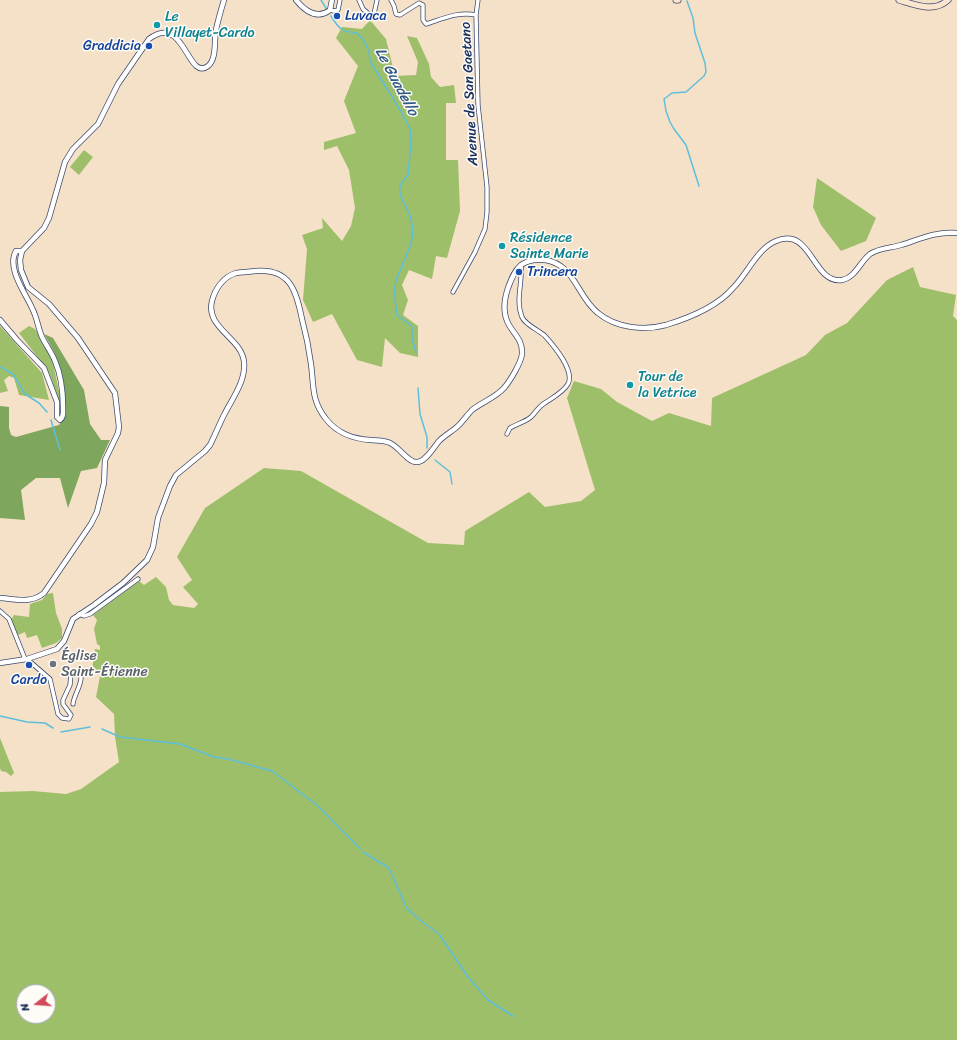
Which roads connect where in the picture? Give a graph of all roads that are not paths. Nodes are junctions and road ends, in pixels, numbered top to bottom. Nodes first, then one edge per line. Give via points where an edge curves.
1 (224, 0) edge
2 (296, 0) edge
3 (332, 0) edge
4 (340, 0) edge
5 (359, 0) edge
6 (377, 0) edge
7 (391, 0) edge
8 (478, 0) edge
9 (899, 0) edge
10 (948, 0) edge
11 (330, 10) junction
12 (476, 15) junction
13 (957, 233) edge
14 (22, 251) junction
15 (521, 265) junction
16 (453, 292) dead end
17 (0, 320) edge
18 (507, 434) dead end
19 (138, 579) dead end
20 (0, 598) edge
21 (0, 611) edge
22 (79, 614) junction
23 (26, 659) junction
24 (0, 663) edge
25 (73, 704) dead end

1 - 14 street via 212,60 208,66 203,68 193,63 177,38 167,33 155,34 149,39 118,84 98,124 72,149 65,162 44,228
2 - 11 street via 305,10 315,14
3 - 11 street
4 - 11 street via 338,10
5 - 6 street via 363,9 370,15 374,14
7 - 12 street via 396,14 400,15 419,3 423,5 423,20 426,24 454,16
8 - 12 street, Avenue de San Gaetano
9 - 10 main road via 926,7 941,5
12 - 16 street, Avenue de San Gaetano via 478,105 487,187 487,212 485,229
13 - 15 street via 943,232 879,250 870,254 850,277 842,280 824,274 801,243 784,238 765,247 731,292 714,304 683,319 648,327 626,325 600,316 590,307 570,273 550,260 529,260
14 - 17 street via 14,255 17,279 33,308 42,337 56,363 63,397 62,419 57,417 57,402 44,368
14 - 20 street via 21,270 28,287 49,304 78,338 115,394 119,427 118,436 105,460 104,483 97,512 44,593 31,600
15 - 18 street via 522,317 558,352 570,379 568,385 540,406 533,416 510,428
15 - 22 street via 510,284 504,312 507,322 520,342 521,361 498,394 473,410 457,428 416,462 392,443 348,436 336,430 325,418 312,390 311,363 303,322 289,281 275,272 266,270 234,274 226,278 219,285 211,310 217,324 242,353 242,380 210,445 176,475 170,486 147,560 123,583
19 - 22 street via 90,614
21 - 23 street via 9,619
22 - 23 street via 73,618 61,646
23 - 24 street
23 - 25 street via 51,681 58,714 62,718 71,718 63,700 70,685 71,674 73,671 80,674 82,680

